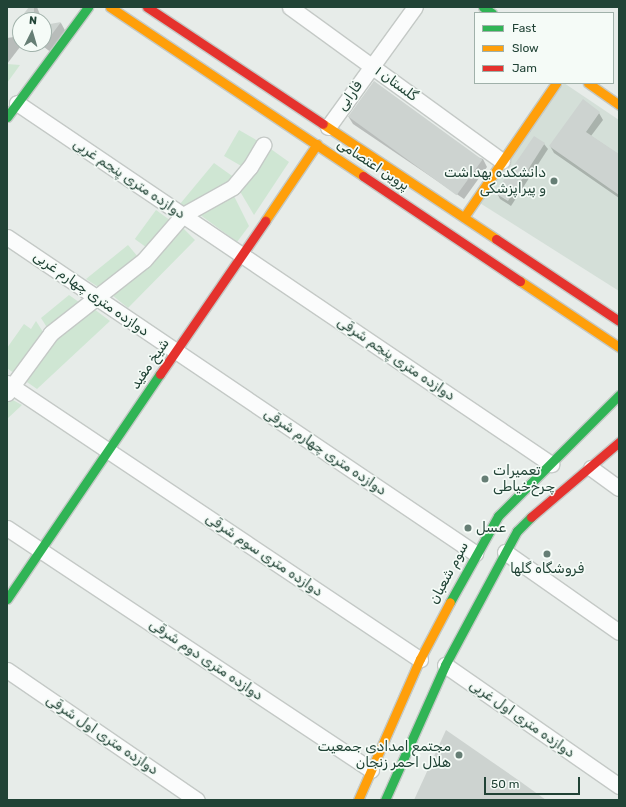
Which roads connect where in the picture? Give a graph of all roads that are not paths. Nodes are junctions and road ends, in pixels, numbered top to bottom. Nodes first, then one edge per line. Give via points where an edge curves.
1 (88, 7) edge
2 (147, 7) edge
3 (290, 7) edge
4 (415, 7) edge
5 (116, 9) edge
6 (372, 66) junction
7 (555, 84) edge
8 (589, 84) edge
9 (17, 103) junction
10 (619, 105) edge
11 (7, 117) edge
12 (328, 127) junction
13 (317, 144) junction
14 (263, 145) dead end
15 (502, 161) junction
16 (183, 215) junction
17 (464, 217) junction
18 (7, 237) edge
19 (242, 255) junction
20 (98, 299) junction
21 (619, 321) edge
22 (619, 347) edge
23 (175, 352) junction
24 (9, 388) edge
25 (617, 398) edge
26 (619, 442) edge
27 (108, 451) junction
28 (551, 464) junction
29 (591, 468) junction
30 (619, 488) edge
31 (7, 528) edge
32 (40, 550) junction
33 (505, 552) junction
34 (475, 553) junction
35 (7, 599) edge
36 (619, 632) edge
37 (420, 659) junction
38 (444, 665) junction
39 (7, 670) edge
40 (371, 770) junction
41 (619, 786) edge
42 (197, 800) edge
43 (358, 800) edge
44 (385, 800) edge

1 - 9 main road
2 - 12 main road, پروین اعتصامی
3 - 6 street, گلستان ۱
4 - 6 street, فارابی
5 - 13 main road, پروین اعتصامی
6 - 12 street, فارابی
6 - 15 street, گلستان ۱
7 - 15 main road
8 - 10 main road
9 - 11 main road
9 - 16 street, دوازده متری پنجم غربی
12 - 17 main road, پروین اعتصامی
13 - 19 main road, شیخ مفید
13 - 22 main road, پروین اعتصامی
14 - 16 street via 250,167 233,187
15 - 17 main road
16 - 19 street, دوازده متری پنجم غربی
16 - 20 street via 144,260
17 - 21 main road, پروین اعتصامی
18 - 20 street, دوازده متری چهارم غربی
19 - 23 main road, شیخ مفید
19 - 28 street, دوازده متری پنجم شرقی
20 - 23 street, دوازده متری چهارم غربی
20 - 24 street via 51,333
23 - 27 main road, شیخ مفید
23 - 34 street, دوازده متری چهارم شرقی
24 - 27 street, دوازده متری سوم شرقی
25 - 28 main road, سوم شعبان
26 - 29 main road
27 - 32 main road, شیخ مفید
27 - 37 street, دوازده متری سوم شرقی
28 - 34 main road, سوم شعبان via 498,516
29 - 30 street
29 - 33 main road via 545,503 517,531
31 - 32 street, دوازده متری دوم شرقی
32 - 35 main road, شیخ مفید
32 - 40 street, دوازده متری دوم شرقی
33 - 36 street
33 - 38 main road
34 - 37 main road, سوم شعبان
37 - 40 main road, سوم شعبان
38 - 41 street, دوازده متری اول غربی
38 - 44 main road
39 - 42 street, دوازده متری اول شرقی
40 - 43 main road, سوم شعبان

